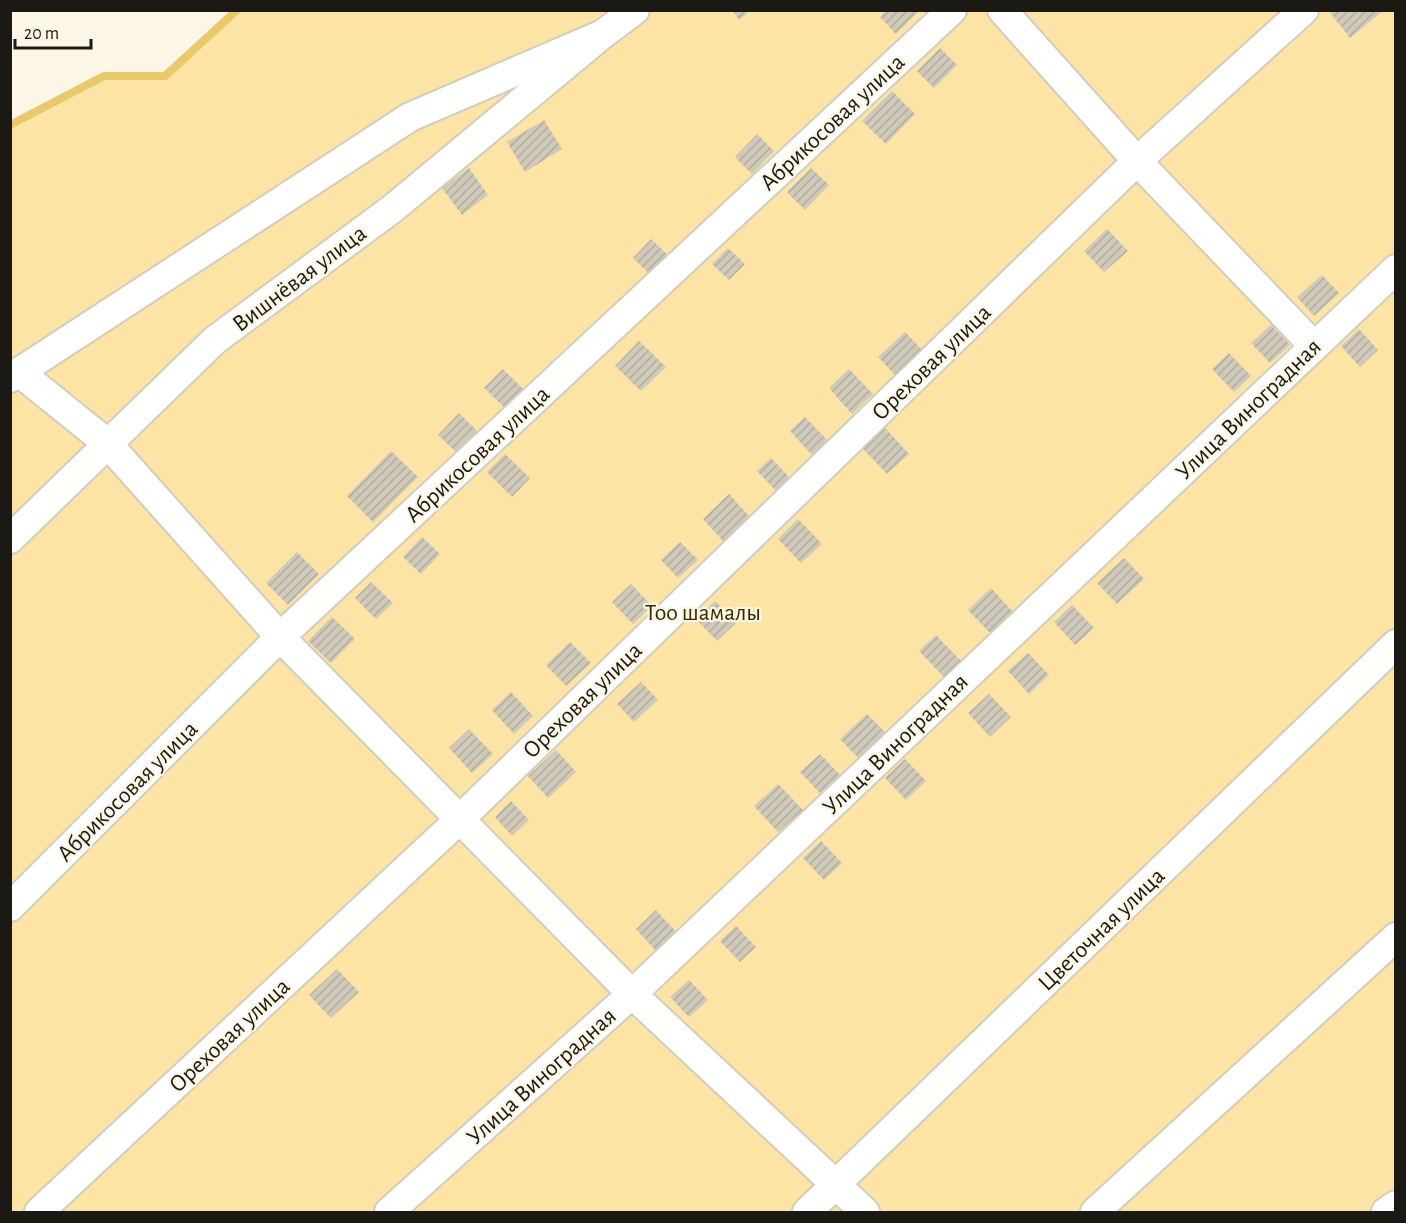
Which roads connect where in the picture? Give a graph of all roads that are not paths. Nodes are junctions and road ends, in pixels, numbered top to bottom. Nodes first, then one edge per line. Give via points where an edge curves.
1 (635, 10) edge
2 (952, 10) edge
3 (1002, 10) edge
4 (1304, 10) edge
5 (603, 34) junction
6 (1137, 161) junction
7 (1395, 269) edge
8 (1314, 346) junction
9 (15, 375) edge
10 (107, 443) junction
11 (10, 539) edge
12 (280, 637) junction
13 (1395, 644) edge
14 (461, 818) junction
15 (10, 907) edge
16 (1395, 937) edge
17 (632, 994) junction
18 (836, 1185) junction
19 (1395, 1204) edge
20 (39, 1212) edge
21 (389, 1212) edge
22 (807, 1212) edge
23 (865, 1212) edge
24 (1095, 1212) edge
25 (1386, 1212) edge

1 - 5 street
2 - 12 street, Абрикосовая улица
3 - 6 street
4 - 6 street, Ореховая улица
5 - 9 street via 410,117
5 - 10 street, Вишнёвая улица via 392,209 215,340
6 - 8 street
6 - 14 street, Ореховая улица
7 - 8 street, Улица Виноградная
8 - 17 street, Улица Виноградная
9 - 10 street
10 - 11 street, Вишнёвая улица
10 - 12 street
12 - 14 street
12 - 15 street, Абрикосовая улица
13 - 18 street, Цветочная улица
14 - 17 street
14 - 20 street, Ореховая улица
16 - 24 street
17 - 18 street
17 - 21 street, Улица Виноградная
18 - 22 street, Цветочная улица
18 - 23 street
19 - 25 street

